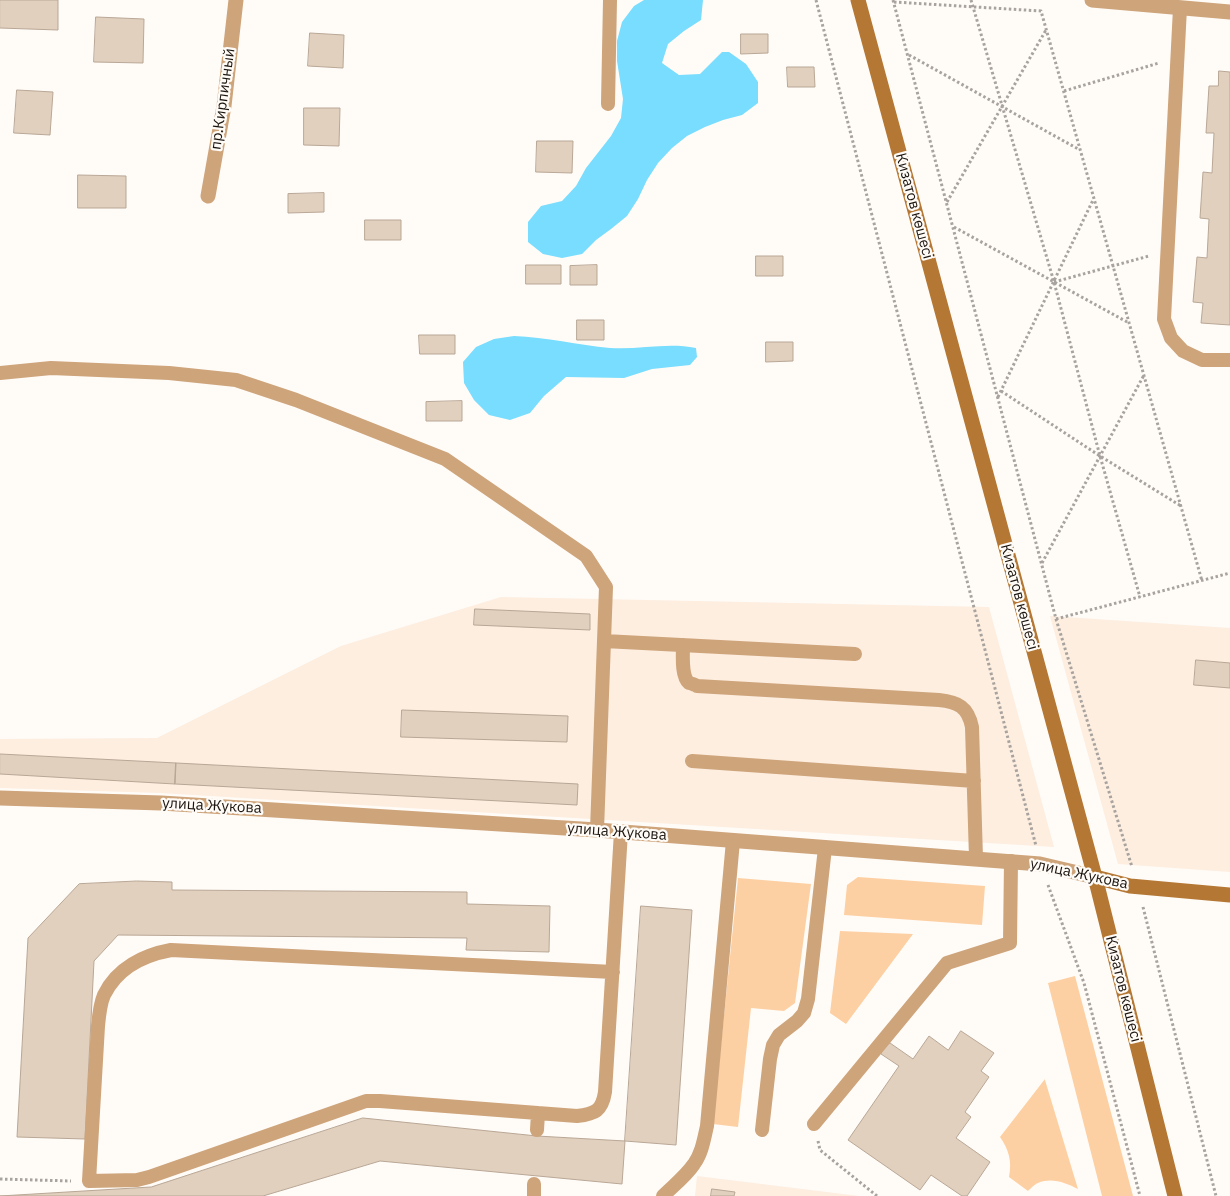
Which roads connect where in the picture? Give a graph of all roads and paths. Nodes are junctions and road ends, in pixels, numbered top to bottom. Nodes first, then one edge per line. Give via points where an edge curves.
1 (236, 0) edge
2 (610, 0) edge
3 (816, 0) edge
4 (858, 0) edge
5 (970, 0) edge
6 (1092, 0) edge
7 (894, 1) edge
8 (1156, 3) edge
9 (972, 6) junction
10 (1180, 8) junction
11 (1230, 12) edge
12 (1046, 30) junction
13 (908, 55) junction
14 (1178, 58) junction
15 (1064, 92) junction
16 (608, 104) dead end
17 (1002, 107) junction
18 (1080, 150) junction
19 (208, 196) dead end
20 (1094, 199) junction
21 (947, 202) junction
22 (953, 227) junction
23 (1168, 250) junction
24 (1113, 266) junction
25 (1054, 282) junction
26 (1129, 323) junction
27 (1230, 360) edge
28 (0, 373) edge
29 (1144, 375) junction
30 (1001, 391) junction
31 (998, 397) junction
32 (1100, 456) junction
33 (1181, 506) junction
34 (1042, 564) junction
35 (1230, 573) edge
36 (1202, 581) junction
37 (1140, 597) junction
38 (604, 641) junction
39 (682, 645) junction
40 (854, 654) dead end
41 (692, 761) dead end
42 (974, 780) junction
43 (0, 798) edge
44 (597, 830) junction
45 (620, 832) junction
46 (733, 841) junction
47 (825, 848) junction
48 (976, 858) junction
49 (1011, 861) junction
50 (1040, 864) junction
51 (1095, 877) junction
52 (1230, 895) edge
53 (613, 972) junction
54 (538, 1113) junction
55 (814, 1124) joint
56 (537, 1130) dead end
57 (762, 1130) dead end
58 (0, 1179) edge
59 (89, 1181) junction
60 (663, 1196) edge
61 (877, 1196) edge
62 (1140, 1196) edge
63 (1175, 1196) edge

1 - 19 street, пр.Кирпичный via 224,106
2 - 16 lane
3 - 50 path
4 - 51 main road, Кизатов көшесі
5 - 9 path
6 - 8 street
7 - 9 path
7 - 13 path
8 - 10 street
9 - 12 path via 1041,11
9 - 17 path
10 - 11 street
10 - 14 lane
12 - 15 path
12 - 17 path
13 - 17 path
13 - 21 path
14 - 15 path
14 - 23 lane
15 - 18 path
17 - 18 path
17 - 21 path
17 - 25 path
18 - 20 path
20 - 24 path
20 - 25 path
21 - 22 path
22 - 25 path
22 - 31 path
23 - 24 path
23 - 27 lane via 1164,320 1171,338 1183,351 1202,360
24 - 25 path
24 - 26 path
25 - 26 path
25 - 30 path
25 - 32 path
26 - 29 path
28 - 38 lane via 51,368 169,373 236,380 296,400 445,459 586,556 606,587
29 - 32 path
29 - 33 path
30 - 31 path
30 - 32 path
31 - 34 path
32 - 33 path
32 - 34 path
32 - 37 path
33 - 36 path
34 - 37 path via 1056,619
35 - 36 path
36 - 37 path
38 - 39 lane
38 - 44 lane
39 - 40 lane
39 - 42 lane via 683,673 690,683 697,686 939,700 959,705 970,717 972,727
41 - 42 lane
42 - 48 lane
43 - 44 street, улица Жукова via 161,803
44 - 45 street, улица Жукова
45 - 46 street, улица Жукова
45 - 53 lane
46 - 47 street, улица Жукова
46 - 60 lane via 704,1141 693,1165
47 - 48 street, улица Жукова
47 - 57 lane via 808,999 804,1013 779,1035 773,1045
48 - 49 street, улица Жукова
49 - 50 street, улица Жукова
49 - 55 lane via 1010,944 947,963
50 - 51 street, улица Жукова
50 - 62 path via 1084,983
51 - 52 main road, улица Жукова via 1130,886
51 - 63 main road, Кизатов көшесі
53 - 54 lane via 605,1092 601,1106 592,1113 577,1116
53 - 59 lane via 171,950 156,953 126,968 104,995 98,1026
54 - 56 lane
54 - 59 lane via 366,1101 149,1177
55 - 61 path via 820,1150
58 - 59 path

